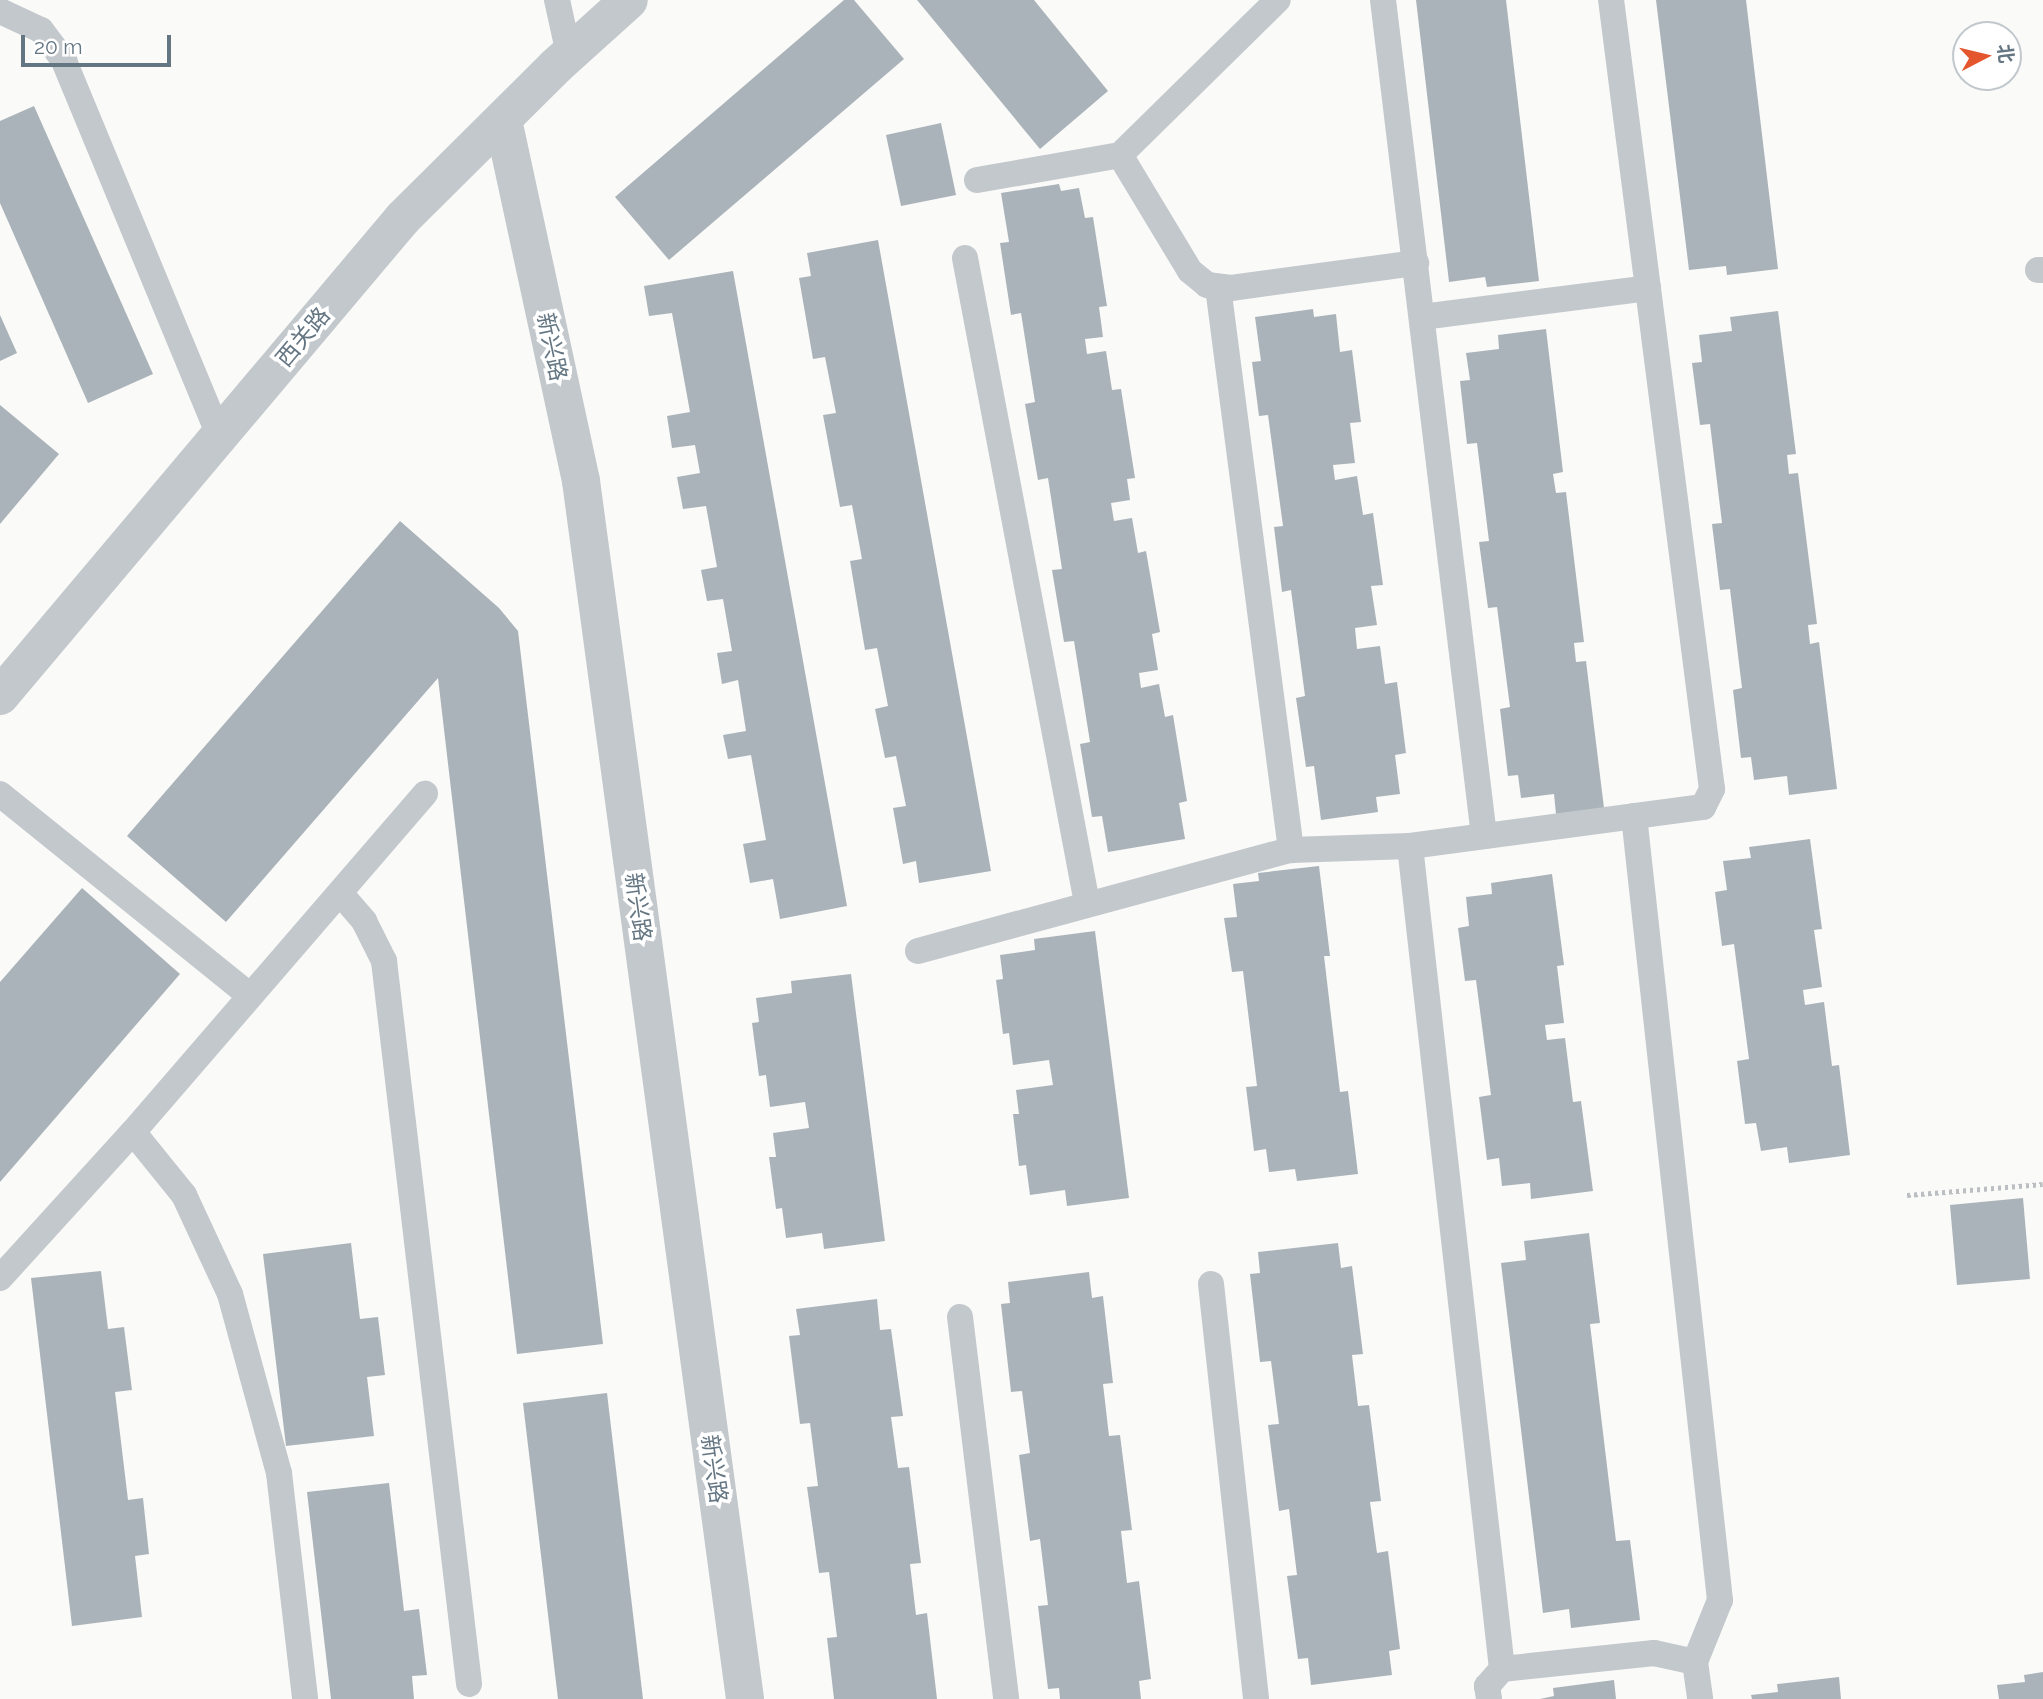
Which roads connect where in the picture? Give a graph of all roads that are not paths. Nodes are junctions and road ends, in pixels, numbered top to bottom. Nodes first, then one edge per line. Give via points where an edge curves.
1 (557, 0) edge
2 (629, 0) edge
3 (1278, 0) edge
4 (1383, 0) edge
5 (1611, 0) edge
6 (0, 11) edge
7 (569, 54) junction
8 (503, 120) junction
9 (1120, 155) junction
10 (977, 180) dead end
11 (965, 258) dead end
12 (1416, 263) junction
13 (1218, 286) junction
14 (1648, 288) junction
15 (1422, 317) junction
16 (219, 436) junction
17 (0, 696) edge
18 (0, 794) edge
19 (425, 794) dead end
20 (1634, 816) junction
21 (1484, 836) junction
22 (1410, 846) junction
23 (1291, 850) junction
24 (340, 893) junction
25 (1087, 903) junction
26 (918, 951) dead end
27 (250, 996) junction
28 (132, 1132) junction
29 (0, 1278) edge
30 (1211, 1284) dead end
31 (960, 1317) dead end
32 (1695, 1662) junction
33 (1502, 1670) junction
34 (469, 1684) dead end
35 (305, 1699) edge
36 (745, 1699) edge
37 (1006, 1699) edge
38 (1256, 1699) edge
39 (1489, 1699) edge
40 (1700, 1699) edge

1 - 7 lane
2 - 7 street, 西关路
3 - 9 lane
4 - 12 lane
5 - 14 lane
6 - 16 lane via 41,30 64,61
7 - 8 street, 西关路
8 - 16 street, 西关路 via 403,218
8 - 36 street, 新兴路 via 581,481
9 - 10 lane
9 - 13 lane via 1190,271 1207,285
11 - 25 lane
12 - 13 lane
12 - 15 lane
13 - 23 lane
14 - 15 lane
14 - 20 lane via 1712,789 1703,807
15 - 21 lane
16 - 17 street, 西关路
18 - 27 lane
19 - 24 lane
20 - 21 lane
20 - 32 lane via 1720,1600
21 - 22 lane
22 - 23 lane
22 - 33 lane
23 - 25 lane
24 - 27 lane
24 - 34 lane via 363,921 384,961
25 - 26 lane
27 - 28 lane
28 - 29 lane
28 - 35 lane via 184,1195 230,1294 279,1473
30 - 38 lane
31 - 37 lane
32 - 33 lane via 1654,1653
32 - 40 lane
33 - 39 lane via 1487,1686

